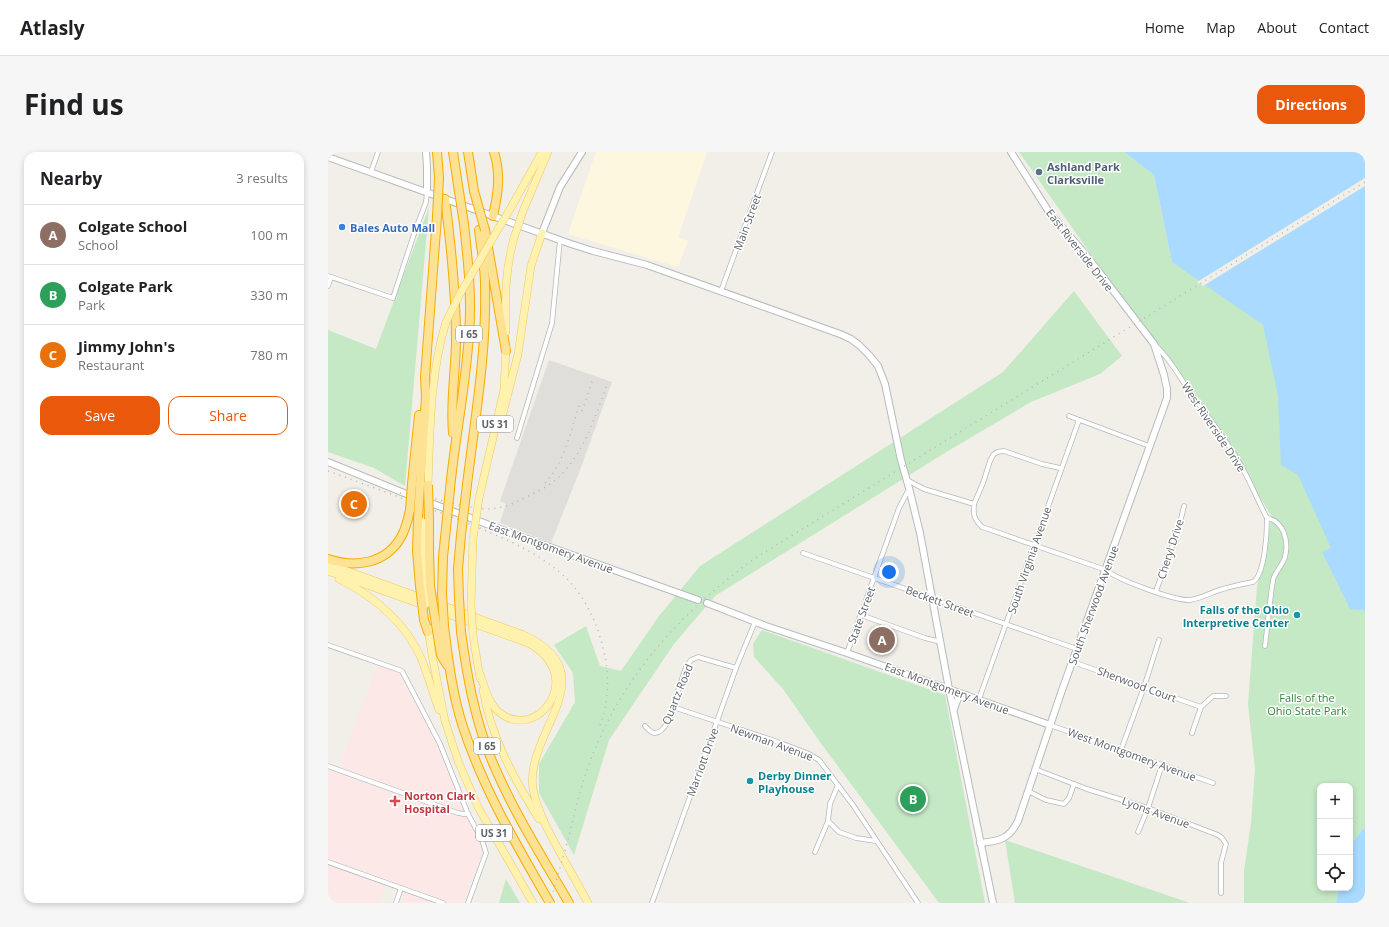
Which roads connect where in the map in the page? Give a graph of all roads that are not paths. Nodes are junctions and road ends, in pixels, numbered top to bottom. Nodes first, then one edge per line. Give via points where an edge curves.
1 (378, 152) edge
2 (426, 152) edge
3 (437, 152) edge
4 (453, 152) edge
5 (468, 152) edge
6 (494, 152) edge
7 (542, 152) edge
8 (548, 152) edge
9 (582, 152) edge
10 (772, 152) edge
11 (1011, 152) edge
12 (328, 157) edge
13 (371, 172) junction
14 (427, 192) junction
15 (445, 199) junction
16 (493, 216) junction
17 (482, 230) junction
18 (542, 233) junction
19 (560, 240) junction
20 (330, 277) edge
21 (328, 286) edge
22 (721, 291) junction
23 (1154, 344) junction
24 (506, 351) junction
25 (1069, 416) dead end
26 (1079, 420) junction
27 (517, 438) dead end
28 (455, 444) junction
29 (1149, 446) junction
30 (328, 462) edge
31 (485, 468) junction
32 (1060, 468) junction
33 (907, 480) junction
34 (420, 484) junction
35 (909, 488) junction
36 (974, 504) junction
37 (1184, 506) dead end
38 (1267, 518) junction
39 (1034, 545) junction
40 (803, 553) dead end
41 (328, 559) edge
42 (328, 564) edge
43 (1106, 570) junction
44 (328, 572) edge
45 (874, 578) junction
46 (425, 586) junction
47 (1156, 591) junction
48 (933, 598) junction
49 (698, 600) dead end
50 (708, 603) dead end
51 (861, 615) junction
52 (755, 622) junction
53 (440, 625) junction
54 (1006, 625) junction
55 (428, 632) joint
56 (1159, 640) dead end
57 (941, 642) junction
58 (328, 645) edge
59 (1265, 646) dead end
60 (1077, 650) junction
61 (847, 653) junction
62 (1073, 662) junction
63 (736, 668) junction
64 (480, 674) junction
65 (1144, 687) junction
66 (949, 689) junction
67 (966, 695) junction
68 (1226, 696) dead end
69 (978, 699) junction
70 (673, 707) junction
71 (1201, 707) junction
72 (954, 711) junction
73 (445, 721) junction
74 (717, 722) junction
75 (1050, 725) junction
76 (645, 726) dead end
77 (1192, 733) dead end
78 (1121, 750) junction
79 (1162, 765) junction
80 (328, 766) edge
81 (1035, 769) junction
82 (1213, 783) dead end
83 (1074, 784) junction
84 (838, 785) junction
85 (1028, 791) junction
86 (1148, 808) junction
87 (468, 814) junction
88 (828, 821) junction
89 (1138, 832) dead end
90 (553, 841) junction
91 (876, 841) junction
92 (980, 843) junction
93 (815, 852) dead end
94 (328, 862) edge
95 (401, 888) junction
96 (1222, 892) dead end
97 (396, 903) edge
98 (443, 903) edge
99 (468, 903) edge
100 (533, 903) edge
101 (550, 903) edge
102 (569, 903) edge
103 (588, 903) edge
104 (652, 903) edge
105 (918, 903) edge
106 (992, 903) edge

1 - 13 street
2 - 14 street
3 - 34 highway, bridge via 439,178 425,377 421,397
4 - 28 highway, I 65, bridge via 464,224 470,302 469,334
5 - 17 highway, I 65, bridge
6 - 16 highway via 499,176
7 - 34 main road, bridge via 460,292 446,322 435,366
8 - 24 main road, US 31, bridge via 523,211 510,253 505,292
9 - 18 street via 560,187
10 - 22 street, Main Street
11 - 23 street, East Riverside Drive via 1049,212 1086,255
12 - 13 street
13 - 14 street
14 - 15 street
14 - 20 street via 426,202 393,298
15 - 16 street
15 - 28 highway via 455,287 456,369 452,418
16 - 18 street
17 - 24 highway
17 - 102 highway, I 65, bridge via 486,283 483,353 458,569 461,632 472,698 490,755 502,784
18 - 19 street
18 - 31 main road via 531,266 512,380 493,450
19 - 22 street via 647,264
19 - 27 street via 552,323
20 - 21 street
22 - 33 street via 850,339 869,355 878,366 885,384
23 - 29 street, South Sherwood Avenue via 1164,375 1167,398
23 - 38 street, West Riverside Drive via 1165,354 1225,439
24 - 31 main road, US 31 via 504,390
25 - 26 street
26 - 29 street
26 - 32 street, South Virginia Avenue
28 - 53 highway, I 65, bridge via 442,556
29 - 43 street, South Sherwood Avenue
30 - 49 street, East Montgomery Avenue via 516,535
31 - 64 main road, US 31, bridge via 473,539 471,604
32 - 36 street via 1004,451 997,452 993,455
32 - 39 street, South Virginia Avenue
33 - 35 street
33 - 36 street via 924,489
34 - 41 highway, bridge via 401,538 392,548 379,558 363,564 345,564
34 - 46 highway, bridge via 428,552
35 - 45 street, State Street via 899,508
35 - 48 street
36 - 39 street via 973,514 976,522 982,527
37 - 47 street, Cheryl Drive
38 - 47 street via 1264,556 1259,576 1253,582 1188,600
38 - 59 street, West Riverside Drive via 1277,522 1286,541 1285,556 1272,586
39 - 43 street
39 - 54 street, South Virginia Avenue
40 - 45 street, Beckett Street
42 - 90 main road via 524,635 539,642 553,654 558,662 562,685 555,713 538,752 532,778 535,798
43 - 47 street via 1112,575
43 - 60 street, South Sherwood Avenue
44 - 64 main road via 528,643 542,652 550,662 555,677 555,692 550,705 541,713 530,718 514,719 504,715 494,706
44 - 73 main road via 376,602 407,635 420,657
45 - 48 street, Beckett Street
45 - 51 street, State Street
46 - 53 highway, bridge
46 - 55 highway, bridge
48 - 54 street, Beckett Street
48 - 57 street
50 - 52 street, East Montgomery Avenue
51 - 57 street
51 - 61 street, State Street
52 - 61 street, East Montgomery Avenue
52 - 63 street, Marriott Drive
53 - 101 highway, I 65 via 462,722 480,773 505,825
54 - 60 street, Beckett Street
54 - 69 street, South Virginia Avenue
55 - 73 main road, US 31
56 - 65 street
57 - 66 street
58 - 87 street via 399,670 403,674 440,744
60 - 62 street, South Sherwood Avenue
61 - 66 street, East Montgomery Avenue
62 - 65 street, Sherwood Court
62 - 75 street, South Sherwood Avenue
63 - 70 street, Quartz Road via 698,657 690,660
63 - 74 street, Marriott Drive
64 - 90 main road, US 31 via 485,702 498,742 519,786
65 - 71 street, Sherwood Court
65 - 78 street
66 - 67 street, East Montgomery Avenue
66 - 72 street
67 - 69 street, East Montgomery Avenue
67 - 72 street via 958,698
68 - 71 street via 1213,696
69 - 75 street, East Montgomery Avenue
70 - 74 street, Newman Avenue
70 - 76 street, Quartz Road via 664,728 658,733 652,733
71 - 77 street
72 - 92 street
73 - 100 main road, US 31 via 458,761 478,807
74 - 84 street, Newman Avenue via 814,756 825,766
74 - 104 street, Marriott Drive
75 - 78 street, West Montgomery Avenue
75 - 81 street, South Sherwood Avenue
78 - 79 street, West Montgomery Avenue
79 - 82 street, West Montgomery Avenue
79 - 86 street
80 - 87 street via 458,813
81 - 83 street, Lyons Avenue
81 - 85 street, South Sherwood Avenue
83 - 85 street via 1064,804 1046,800
83 - 86 street, Lyons Avenue
84 - 88 street via 830,804
84 - 91 street, Newman Avenue
85 - 92 street, South Sherwood Avenue via 1018,821 1009,834 1002,839
86 - 89 street
86 - 96 street, Lyons Avenue via 1222,838 1226,844 1221,863
87 - 99 street via 486,853
88 - 91 street via 839,832
88 - 93 street
90 - 103 main road, US 31
91 - 105 street, Newman Avenue
92 - 106 street
94 - 95 street
95 - 97 street
95 - 98 street

